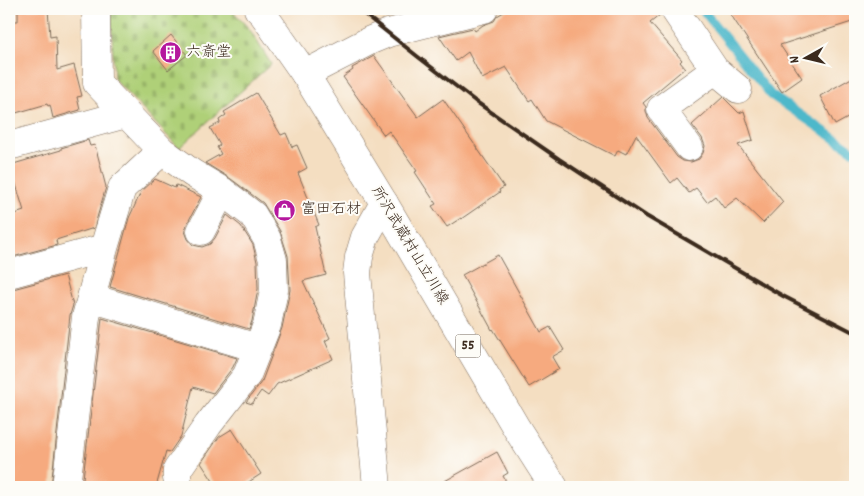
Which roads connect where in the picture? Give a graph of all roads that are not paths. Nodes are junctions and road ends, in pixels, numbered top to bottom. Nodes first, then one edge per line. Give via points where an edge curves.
1 (96, 9) edge
2 (258, 9) edge
3 (484, 9) edge
4 (674, 9) edge
5 (715, 70) junction
6 (305, 74) junction
7 (738, 89) dead end
8 (126, 114) junction
9 (9, 146) edge
10 (689, 147) dead end
11 (162, 151) junction
12 (222, 191) junction
13 (384, 203) junction
14 (201, 231) dead end
15 (104, 248) junction
16 (9, 274) edge
17 (91, 298) junction
18 (257, 348) junction
19 (66, 487) edge
20 (179, 487) edge
21 (377, 487) edge
22 (554, 487) edge

1 - 8 street via 97,83
2 - 6 street, 所沢武蔵村山立川線 / 55
3 - 6 street via 380,36
4 - 5 street
5 - 7 street
5 - 10 street via 660,109
6 - 13 street, 所沢武蔵村山立川線 / 55
8 - 9 street
8 - 11 street
11 - 12 street
11 - 15 street via 122,188
12 - 14 street
12 - 18 street via 253,214 267,239 273,260 274,290 267,325
13 - 21 street via 365,237 357,273
13 - 22 street, 所沢武蔵村山立川線 / 55
15 - 16 street
15 - 17 street
17 - 18 street
17 - 19 street
18 - 20 street via 247,375 177,470

